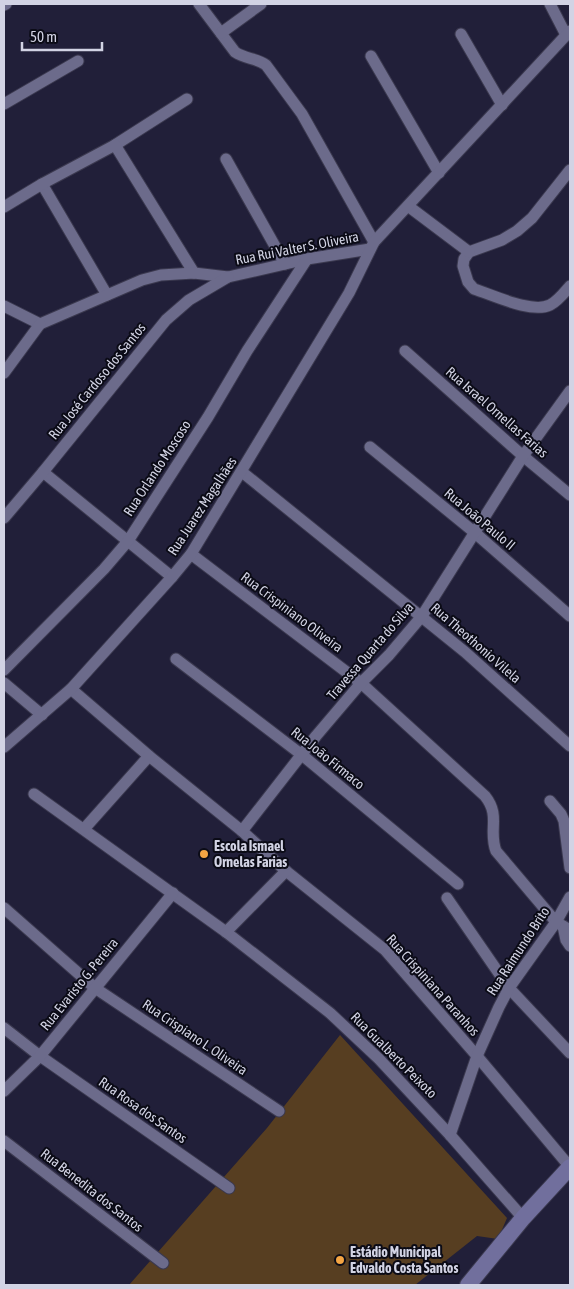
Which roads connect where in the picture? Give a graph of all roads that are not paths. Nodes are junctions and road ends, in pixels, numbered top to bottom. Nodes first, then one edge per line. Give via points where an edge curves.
1 (199, 4) edge
2 (261, 4) edge
3 (550, 4) edge
4 (220, 33) junction
5 (568, 33) edge
6 (462, 34) dead end
7 (371, 56) dead end
8 (78, 62) dead end
9 (187, 99) dead end
10 (4, 104) edge
11 (502, 105) junction
12 (115, 145) junction
13 (226, 159) dead end
14 (570, 170) edge
15 (439, 173) junction
16 (42, 184) junction
17 (408, 206) junction
18 (4, 207) edge
19 (372, 245) junction
20 (469, 252) junction
21 (307, 259) junction
22 (285, 264) junction
23 (194, 273) junction
24 (228, 277) junction
25 (570, 286) edge
26 (108, 294) junction
27 (4, 306) edge
28 (40, 324) junction
29 (405, 351) dead end
30 (4, 373) edge
31 (570, 391) edge
32 (370, 447) dead end
33 (523, 456) junction
34 (43, 472) junction
35 (242, 472) junction
36 (570, 495) edge
37 (4, 518) edge
38 (474, 532) junction
39 (128, 541) junction
40 (191, 554) junction
41 (172, 577) junction
42 (422, 616) junction
43 (570, 616) edge
44 (176, 659) dead end
45 (4, 670) edge
46 (4, 683) edge
47 (360, 684) junction
48 (70, 689) junction
49 (42, 715) junction
50 (570, 746) edge
51 (4, 747) edge
52 (302, 755) junction
53 (149, 756) junction
54 (34, 794) dead end
55 (550, 801) dead end
56 (84, 829) junction
57 (242, 831) junction
58 (570, 868) edge
59 (286, 871) junction
60 (458, 884) dead end
61 (173, 893) junction
62 (570, 897) edge
63 (447, 898) dead end
64 (4, 908) edge
65 (563, 926) edge
66 (226, 932) junction
67 (570, 946) edge
68 (95, 988) junction
69 (509, 988) junction
70 (4, 1028) edge
71 (570, 1053) edge
72 (40, 1056) junction
73 (477, 1056) junction
74 (4, 1091) edge
75 (279, 1111) dead end
76 (450, 1135) junction
77 (4, 1141) edge
78 (570, 1167) edge
79 (229, 1188) dead end
80 (523, 1218) junction
81 (163, 1263) dead end
82 (468, 1285) edge

1 - 4 street
2 - 4 street
3 - 5 street
4 - 19 street via 240,56 266,65 297,107
5 - 11 street
6 - 11 street
7 - 15 street
8 - 10 street
9 - 12 street
11 - 15 street
12 - 16 street
12 - 23 street
13 - 22 street
14 - 20 street via 532,218 517,231
15 - 17 street
16 - 18 street
16 - 26 street
17 - 19 street
17 - 20 street
19 - 21 street, Rua Rui Valter S. Oliveira
19 - 35 street, Rua Juarez Magalhães via 349,293
20 - 25 street via 463,266 468,282 474,288 533,308 555,303
21 - 22 street, Rua Rui Valter S. Oliveira
21 - 39 street, Rua Orlando Moscoso
22 - 24 street, Rua Rui Valter S. Oliveira
23 - 24 street, Rua Rui Valter S. Oliveira
23 - 26 street, Rua Rui Valter S. Oliveira via 161,275
24 - 34 street, Rua José Cardoso dos Santos via 189,300 166,320
26 - 28 street, Rua Rui Valter S. Oliveira
27 - 28 street
28 - 30 street
29 - 33 street, Rua Israel Ornellas Farias
31 - 33 street, Travessa Quarta do Silva
32 - 38 street, Rua João Paulo II
33 - 36 street, Rua Israel Ornellas Farias
33 - 38 street, Travessa Quarta do Silva
34 - 37 street, Rua José Cardoso dos Santos
34 - 39 street
35 - 40 street, Rua Juarez Magalhães
35 - 42 street, Rua Theothonio Vilela
38 - 42 street, Travessa Quarta do Silva
38 - 43 street, Rua João Paulo II
39 - 41 street
39 - 45 street, Rua Orlando Moscoso via 98,576
40 - 41 street, Rua Juarez Magalhães
40 - 47 street, Rua Crispiniano Oliveira
41 - 48 street, Rua Juarez Magalhães
42 - 47 street, Travessa Quarta do Silva
42 - 50 street, Rua Theothonio Vilela
44 - 52 street, Rua João Firmaco
46 - 49 street
47 - 52 street, Travessa Quarta do Silva
47 - 65 street, Rua Crispiniano Oliveira via 485,796 494,814 496,851
48 - 49 street, Rua Juarez Magalhães
48 - 53 street, Rua Crispiniana Paranhos
49 - 51 street, Rua Juarez Magalhães
52 - 57 street, Travessa Quarta do Silva
52 - 60 street, Rua João Firmaco
53 - 56 street
53 - 57 street, Rua Crispiniana Paranhos
54 - 56 street
55 - 58 street via 564,821
56 - 61 street
57 - 59 street, Rua Crispiniana Paranhos
59 - 66 street
59 - 73 street, Rua Crispiniana Paranhos via 385,950
61 - 66 street
61 - 68 street, Rua Evaristo G. Pereira
62 - 65 street, Rua Raimundo Brito
63 - 69 street
64 - 68 street, Rua Crispiano L. Oliveira
65 - 67 street
65 - 69 street, Rua Raimundo Brito
66 - 76 street, Rua Gualberto Peixoto via 354,1034
68 - 72 street, Rua Evaristo G. Pereira
68 - 75 street, Rua Crispiano L. Oliveira
69 - 71 street
69 - 73 street, Rua Raimundo Brito
70 - 72 street, Rua Rosa dos Santos
72 - 74 street, Rua Evaristo G. Pereira
72 - 79 street, Rua Rosa dos Santos
73 - 76 street, Rua Raimundo Brito
73 - 78 street, Rua Crispiniana Paranhos
76 - 80 street, Rua Gualberto Peixoto
77 - 81 street, Rua Benedita dos Santos
78 - 80 main road
80 - 82 main road

